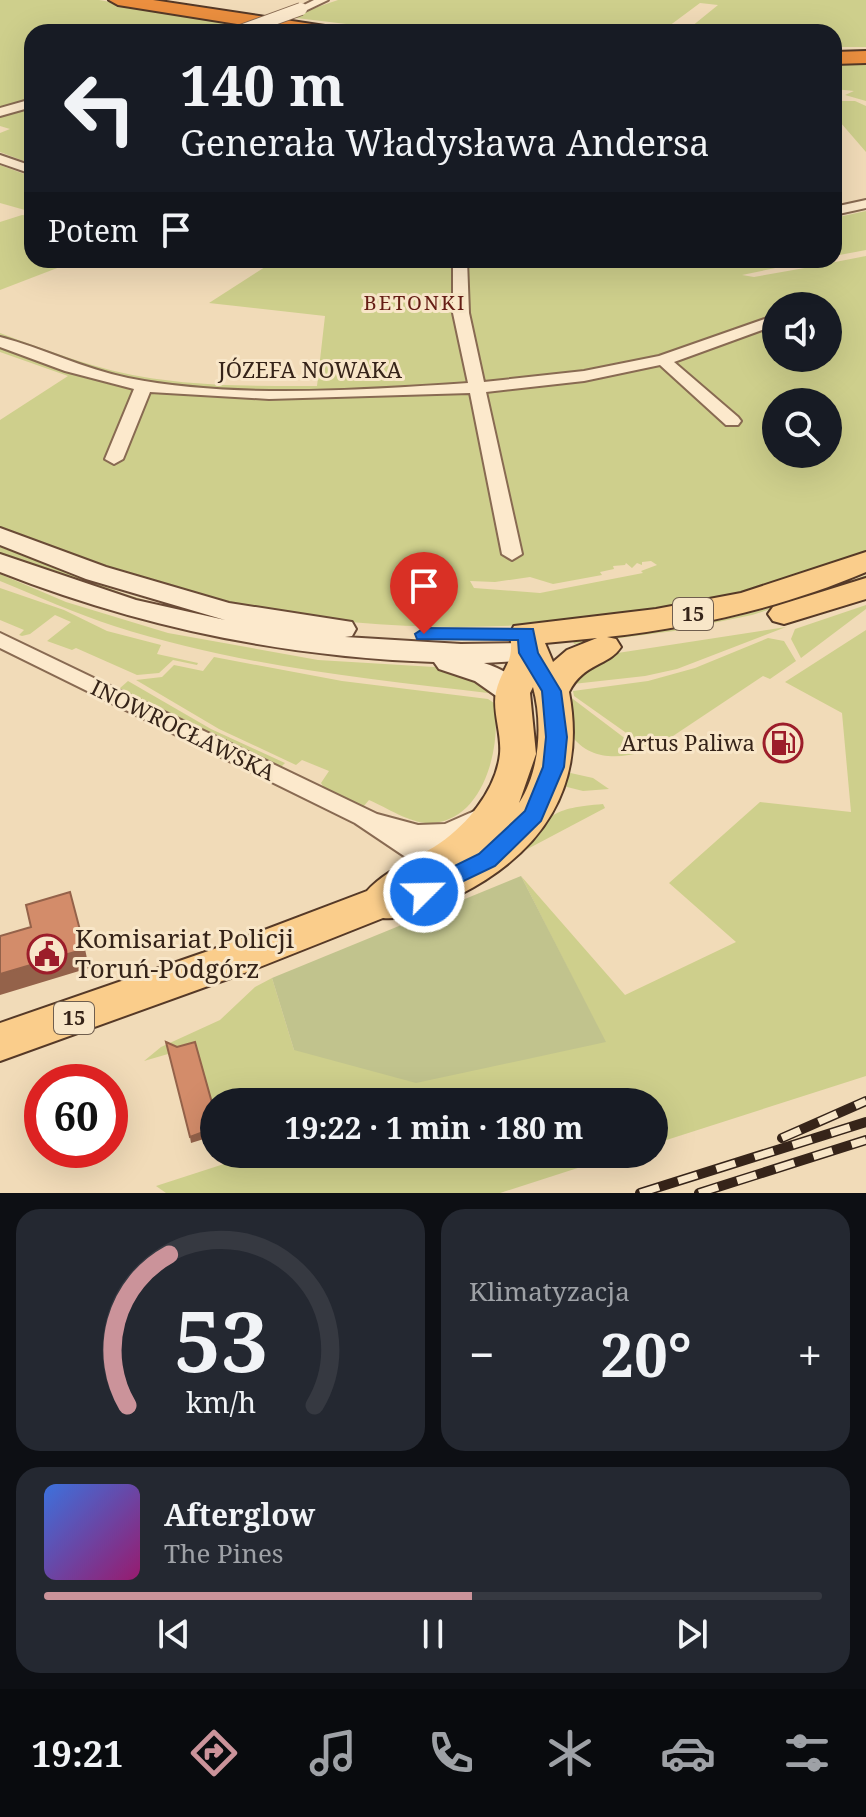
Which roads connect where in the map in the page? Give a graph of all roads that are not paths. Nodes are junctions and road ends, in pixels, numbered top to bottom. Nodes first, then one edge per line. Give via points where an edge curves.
1 (118, 0) edge
2 (323, 0) edge
3 (260, 24) edge
4 (273, 24) edge
5 (866, 57) edge
6 (842, 58) edge
7 (24, 105) edge
8 (0, 112) edge
9 (0, 159) edge
10 (24, 167) edge
11 (460, 268) edge
12 (762, 325) edge
13 (0, 342) edge
14 (663, 360) junction
15 (144, 385) junction
16 (477, 388) junction
17 (732, 421) dead end
18 (114, 459) dead end
19 (0, 536) edge
20 (512, 554) dead end
21 (866, 561) edge
22 (0, 562) edge
23 (866, 588) edge
24 (0, 640) edge
25 (527, 643) junction
26 (604, 647) junction
27 (397, 653) junction
28 (552, 691) junction
29 (513, 693) junction
30 (497, 809) junction
31 (399, 834) junction
32 (451, 869) junction
33 (386, 897) junction
34 (0, 1042) edge

1 - 4 highway
2 - 3 street, bridge
5 - 6 highway
7 - 8 street
9 - 10 street
11 - 16 street via 461,313
12 - 14 street, JÓZEFA NOWAKA
13 - 15 street, JÓZEFA NOWAKA via 86,373
14 - 16 street, JÓZEFA NOWAKA
14 - 17 street
15 - 16 street, JÓZEFA NOWAKA via 233,394
15 - 18 street
16 - 20 street
19 - 25 main road via 96,573 251,617 367,632
21 - 25 main road, 15 via 793,589 718,609
22 - 27 main road via 118,606 180,622 297,644
23 - 26 main road, 15 via 736,626
24 - 31 street, INOWROCŁAWSKA
25 - 26 main road, 15
25 - 27 main road
25 - 28 main road, 15
25 - 29 main road, 15
26 - 28 main road, 15 via 567,665
27 - 29 main road via 475,670
28 - 32 main road, 15 via 556,747 546,791 533,815 487,860
29 - 30 main road, 15 via 517,763
30 - 31 street via 448,833
30 - 32 main road, 15
31 - 32 street, INOWROCŁAWSKA via 428,859
31 - 33 street via 401,874
32 - 33 main road, 15 via 401,901
33 - 34 main road, 15 via 232,960

